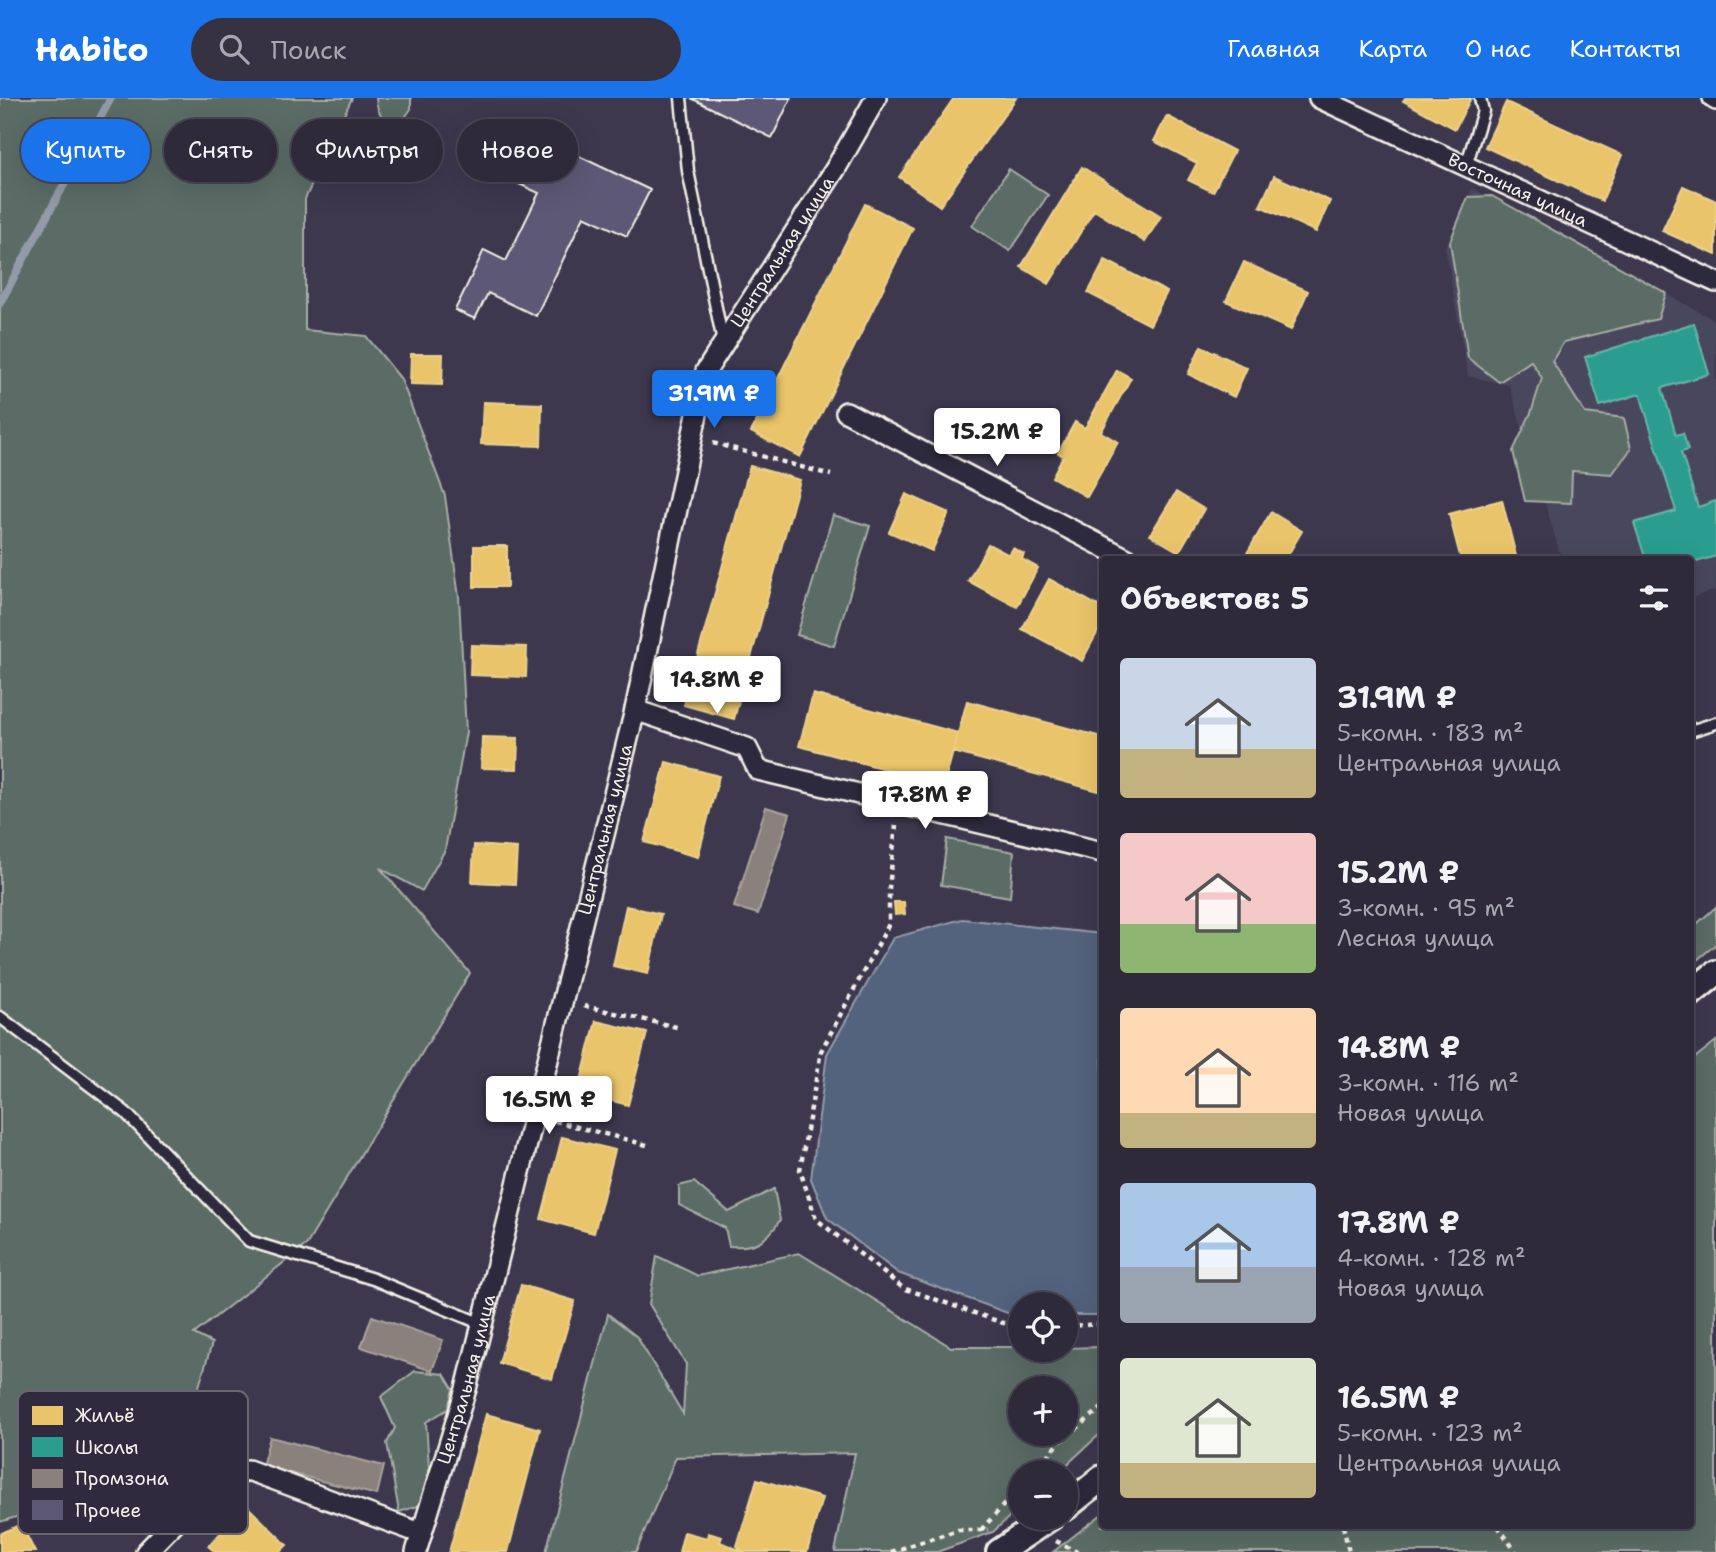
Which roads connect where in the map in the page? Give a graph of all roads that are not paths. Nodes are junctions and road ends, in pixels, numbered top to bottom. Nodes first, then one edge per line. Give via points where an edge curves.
1 (681, 98) edge
2 (876, 98) edge
3 (1319, 98) edge
4 (1480, 98) edge
5 (1466, 167) junction
6 (1716, 282) edge
7 (723, 343) junction
8 (846, 412) dead end
9 (1121, 556) edge
10 (635, 710) junction
11 (1716, 723) edge
12 (1694, 730) edge
13 (1099, 851) edge
14 (1716, 973) edge
15 (1694, 991) edge
16 (0, 1017) edge
17 (482, 1324) junction
18 (248, 1470) edge
19 (1099, 1480) edge
20 (1078, 1497) edge
21 (1022, 1530) edge
22 (163, 1534) edge
23 (997, 1541) edge
24 (418, 1543) edge
25 (146, 1552) edge

1 - 7 lane via 688,171
2 - 7 street, Центральная улица
3 - 5 street, Восточная улица
4 - 5 lane via 1483,111
5 - 6 street, Восточная улица
7 - 10 street, Центральная улица via 706,371
8 - 9 street
10 - 13 street via 747,748 758,771
10 - 17 street, Центральная улица
11 - 12 lane
14 - 15 street
16 - 17 lane via 125,1112 249,1241 373,1279
17 - 24 street, Центральная улица
18 - 24 street
19 - 20 street
21 - 23 street
22 - 25 street

